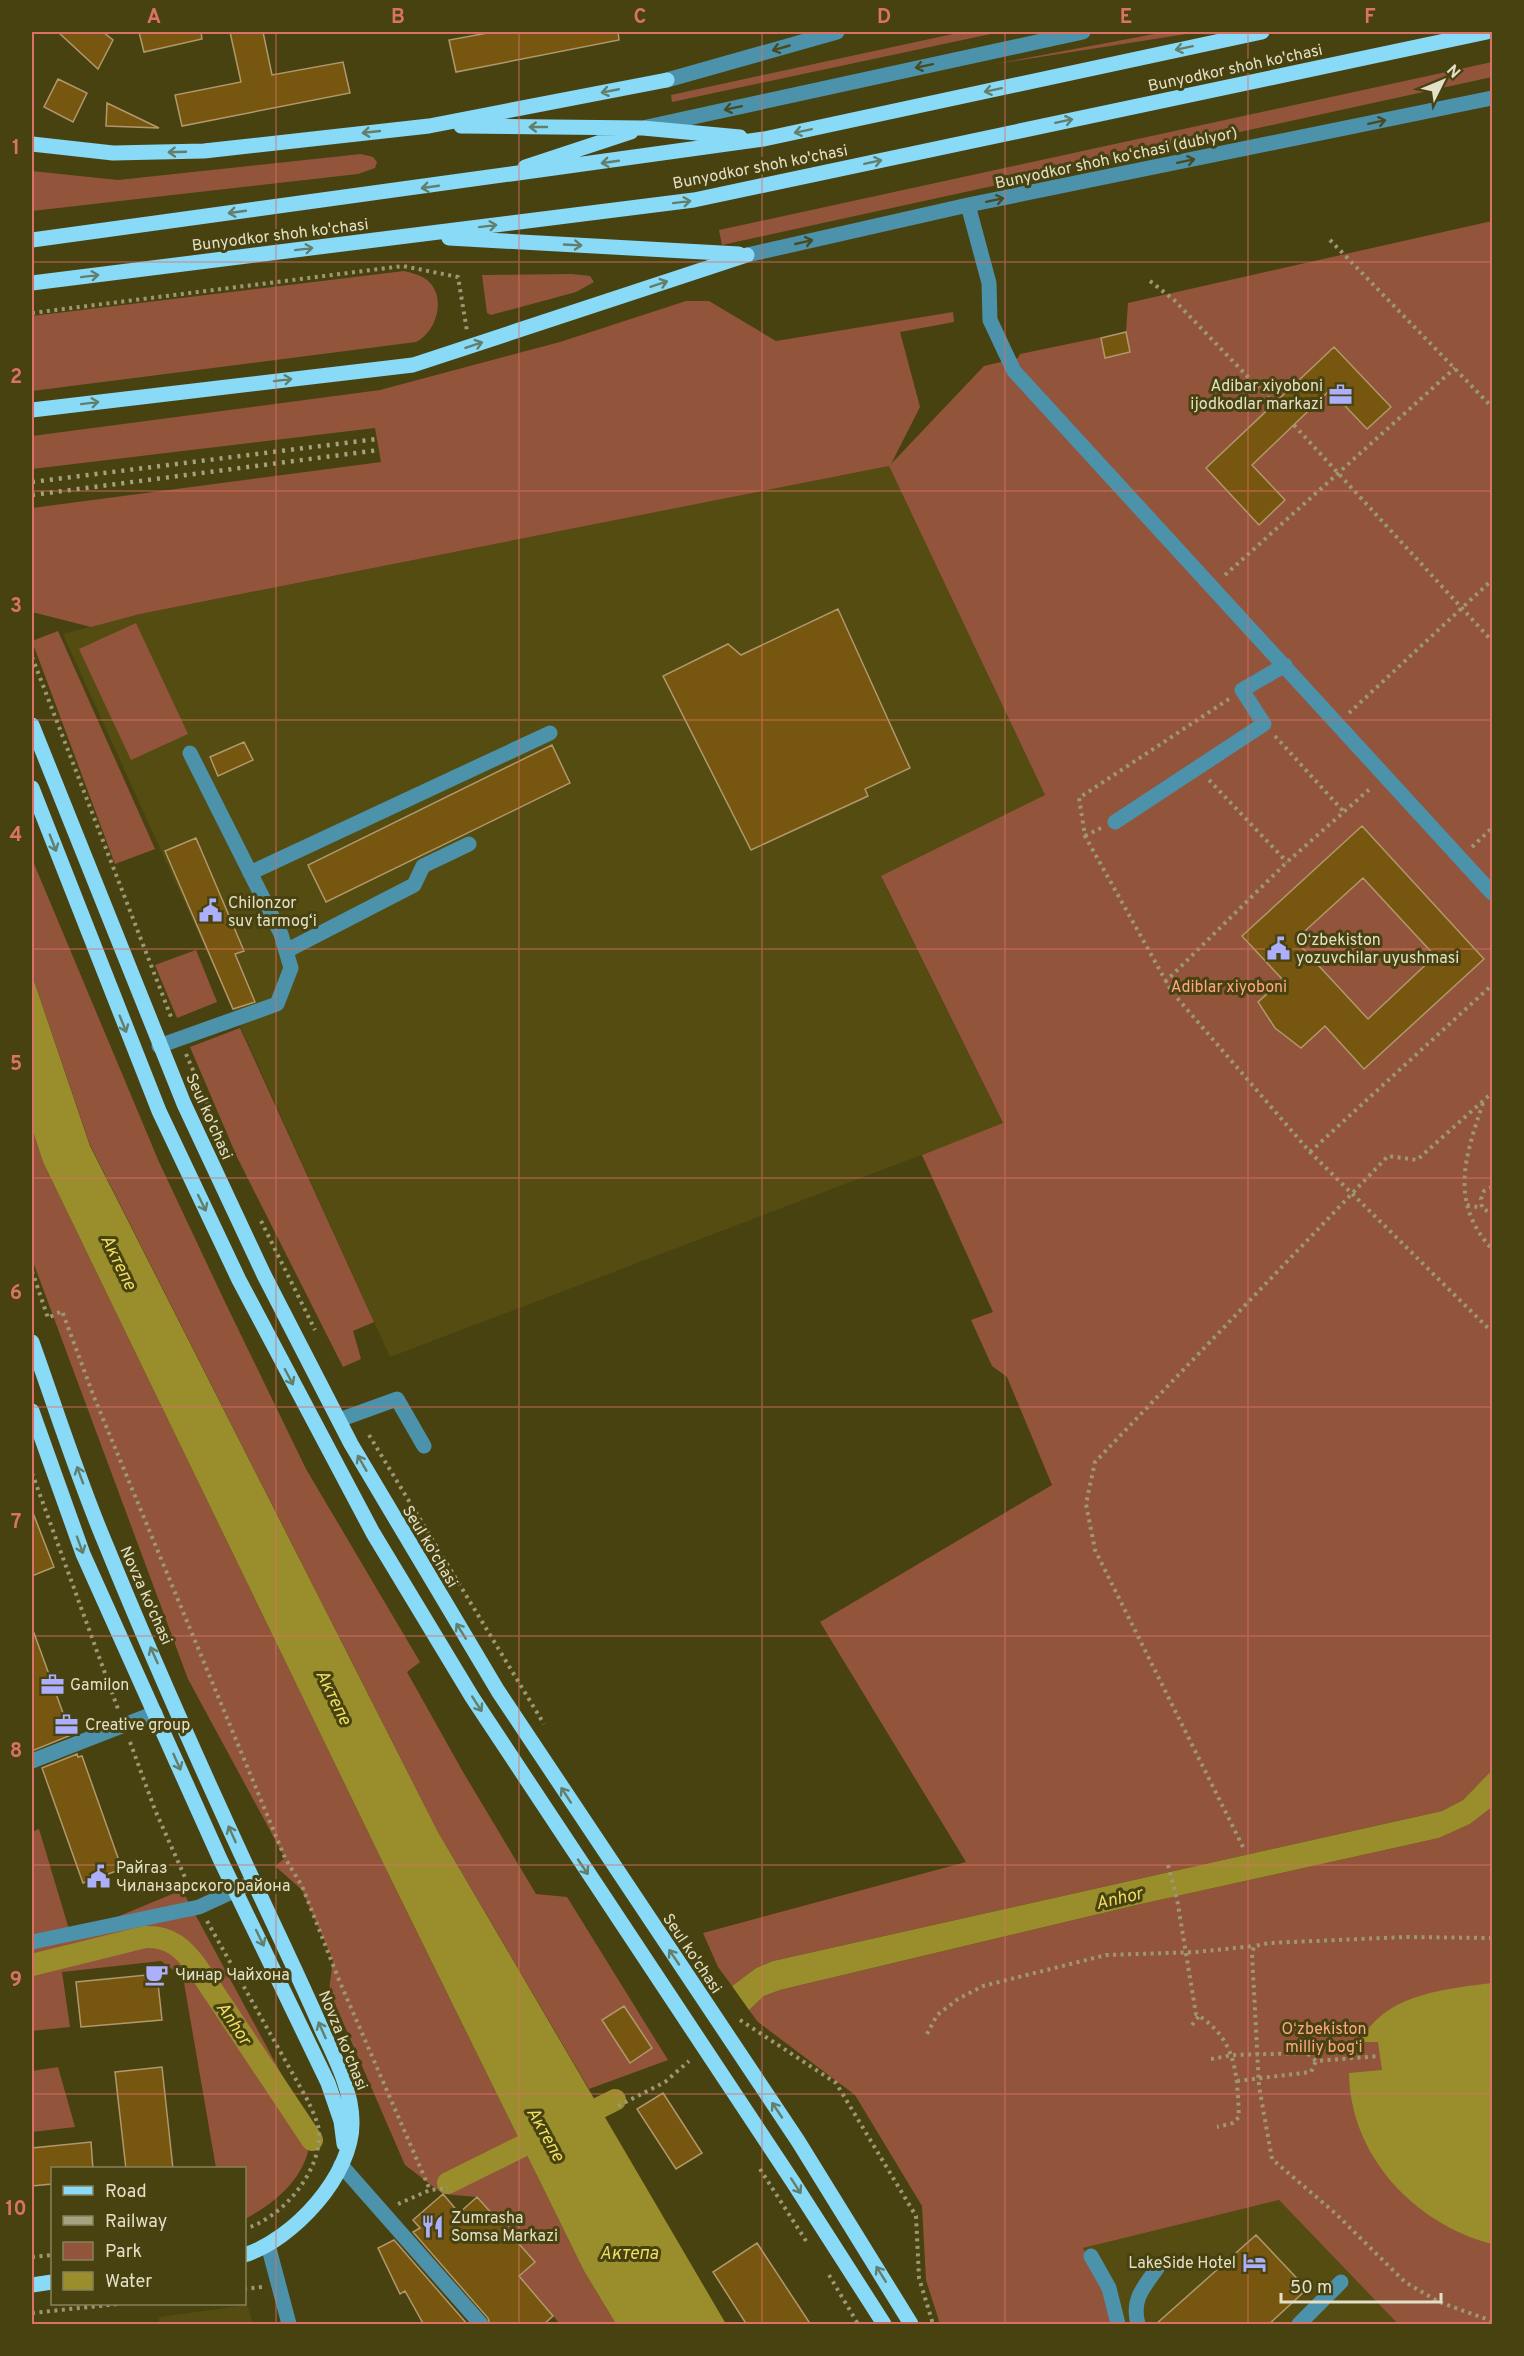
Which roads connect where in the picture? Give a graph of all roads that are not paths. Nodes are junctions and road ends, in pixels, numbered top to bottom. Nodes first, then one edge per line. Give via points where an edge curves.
1 (836, 32) edge
2 (1083, 32) edge
3 (1262, 32) edge
4 (1487, 32) edge
5 (667, 80) joint
6 (1492, 98) edge
7 (429, 126) junction
8 (643, 128) junction
9 (764, 139) junction
10 (32, 144) edge
11 (488, 179) junction
12 (968, 205) junction
13 (410, 236) junction
14 (32, 240) edge
15 (747, 255) junction
16 (32, 284) edge
17 (32, 410) edge
18 (1285, 665) junction
19 (32, 725) edge
20 (550, 734) dead end
21 (190, 753) dead end
22 (32, 788) edge
23 (1115, 822) dead end
24 (469, 844) dead end
25 (250, 873) junction
26 (1492, 893) edge
27 (286, 951) junction
28 (159, 1046) junction
29 (32, 1342) edge
30 (32, 1411) edge
31 (339, 1420) junction
32 (424, 1446) dead end
33 (155, 1713) junction
34 (32, 1761) edge
35 (254, 1882) junction
36 (236, 1890) junction
37 (32, 1942) edge
38 (341, 2165) junction
39 (268, 2246) junction
40 (246, 2254) edge
41 (1091, 2256) dead end
42 (1158, 2267) dead end
43 (51, 2282) edge
44 (1341, 2282) dead end
45 (32, 2285) edge
46 (289, 2325) edge
47 (481, 2325) edge
48 (884, 2325) edge
49 (911, 2325) edge
50 (1118, 2325) edge
51 (1138, 2325) edge
52 (1299, 2325) edge

1 -> 5 street
2 -> 8 street
3 -> 9 main road, Bunyodkor shoh ko'chasi
13 -> 4 main road, Bunyodkor shoh ko'chasi via 694,200
5 -> 7 main road
12 -> 6 street, Bunyodkor shoh koʻchasi (dublyor)
8 -> 7 main road
7 -> 10 main road via 204,151 113,153
8 - 9 main road
8 - 11 main road
9 -> 11 main road, Bunyodkor shoh ko'chasi
11 -> 14 main road, Bunyodkor shoh ko'chasi
15 -> 12 street, Bunyodkor shoh koʻchasi (dublyor)
12 - 18 street via 989,283 990,320 1014,371
13 -> 15 main road
16 -> 13 main road, Bunyodkor shoh ko'chasi
17 -> 15 main road via 413,365
18 - 23 street via 1242,690 1264,724
18 - 26 street
19 - 28 main road, Seul ko'chasi
20 - 25 street
21 - 25 street
22 -> 48 main road via 159,1111 239,1280 373,1533 472,1697
24 - 27 street via 423,866 414,885
25 - 27 street
27 - 28 street via 291,968 277,1004
28 - 31 main road, Seul ko'chasi via 264,1275
35 -> 29 main road, Novza ko'chasi via 105,1544
30 -> 33 main road, Novza ko'chasi via 83,1554
31 - 32 street via 397,1399
49 -> 31 main road, Seul ko'chasi via 798,2141 498,1691 398,1527
33 - 34 street
33 -> 36 main road, Novza ko'chasi
35 - 36 street
38 -> 35 main road, Novza ko'chasi via 352,2132 351,2106
36 - 37 street via 199,1907
36 -> 38 main road, Novza ko'chasi via 338,2107 344,2135
38 - 39 main road via 309,2211
38 - 47 street
39 - 40 main road
39 - 46 street
41 - 50 street via 1109,2288
42 - 51 street via 1136,2296 1134,2311
43 - 45 main road
44 - 52 street

